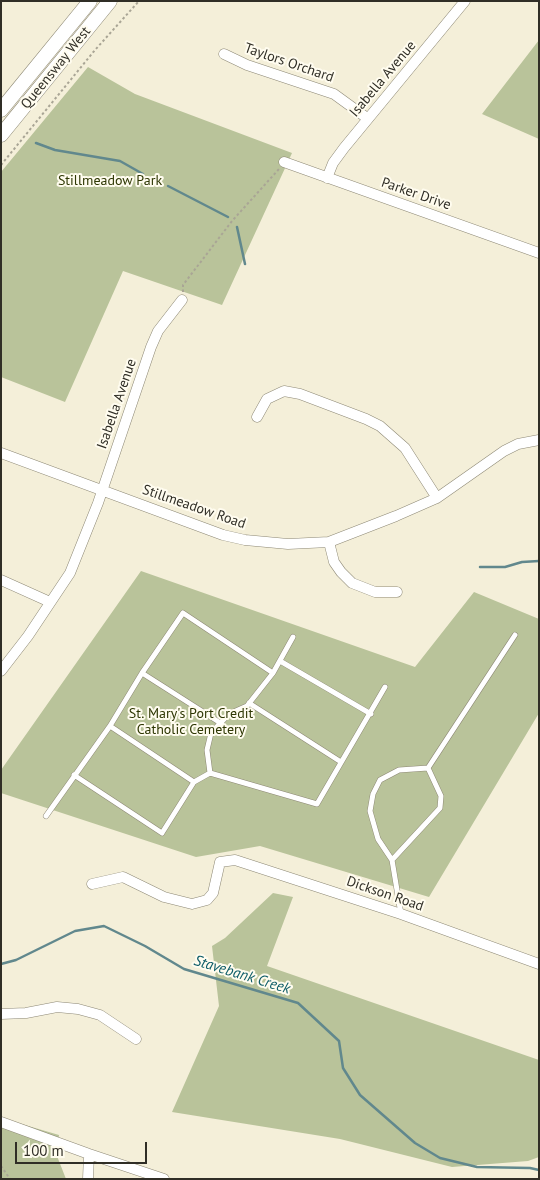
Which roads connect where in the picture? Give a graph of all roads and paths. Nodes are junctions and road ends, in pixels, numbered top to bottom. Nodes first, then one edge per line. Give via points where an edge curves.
1 (90, 1) edge
2 (110, 1) edge
3 (139, 1) edge
4 (465, 1) edge
5 (224, 54) dead end
6 (1, 110) edge
7 (367, 118) junction
8 (1, 135) edge
9 (284, 162) joint
10 (1, 165) edge
11 (327, 178) junction
12 (539, 253) edge
13 (182, 300) joint
14 (257, 417) dead end
15 (539, 440) edge
16 (1, 453) edge
17 (102, 489) junction
18 (437, 498) junction
19 (329, 542) junction
20 (1, 580) edge
21 (397, 592) dead end
22 (50, 602) junction
23 (516, 635) dead end
24 (294, 637) dead end
25 (280, 661) junction
26 (1, 671) edge
27 (142, 673) junction
28 (273, 673) junction
29 (385, 688) dead end
30 (249, 703) junction
31 (371, 714) junction
32 (222, 724) junction
33 (110, 726) junction
34 (341, 762) junction
35 (428, 768) junction
36 (210, 773) junction
37 (74, 775) junction
38 (194, 782) junction
39 (46, 816) dead end
40 (392, 860) junction
41 (92, 884) dead end
42 (401, 914) junction
43 (539, 964) edge
44 (1, 1014) edge
45 (136, 1039) dead end
46 (1, 1122) edge
47 (89, 1154) junction
48 (1, 1166) edge
49 (10, 1179) edge
50 (88, 1179) edge
51 (164, 1179) edge

1 - 6 main road, Queensway West
2 - 8 main road, Queensway West
3 - 10 path
4 - 7 street, Isabella Avenue
5 - 7 street, Taylors Orchard via 334,94
7 - 11 street, Isabella Avenue via 333,163
9 - 11 street, Parker Drive
9 - 13 path via 232,221 183,285
11 - 12 street, Parker Drive
13 - 17 street, Isabella Avenue via 158,331 151,347
14 - 18 street via 267,399 284,391 366,419 380,426 405,448
15 - 18 street, Stillmeadow Road via 504,451
16 - 17 street, Stillmeadow Road
17 - 19 street, Stillmeadow Road via 223,535 288,544
17 - 22 street, Isabella Avenue via 70,573
18 - 19 street, Stillmeadow Road
19 - 21 street via 334,562 352,583 375,592
20 - 22 street
22 - 26 street, Isabella Avenue
23 - 35 lane
24 - 25 lane
25 - 28 lane
25 - 31 lane
27 - 28 lane via 183,613
27 - 32 lane
27 - 33 lane
28 - 30 lane
29 - 31 lane
30 - 32 lane via 229,714
30 - 34 lane
31 - 34 lane
32 - 36 lane via 212,733 207,750
33 - 37 lane
33 - 38 lane
34 - 36 lane via 317,804
35 - 40 lane via 441,796 440,808
35 - 40 lane via 398,770 380,780 373,794 370,812 378,839
36 - 38 lane
37 - 38 lane via 162,833
37 - 39 lane
40 - 42 lane
41 - 42 street, Dickson Road via 122,877 164,897 201,903 213,893 220,862 235,860
42 - 43 street, Dickson Road
44 - 45 street via 57,1007 78,1009 100,1015
46 - 47 street
47 - 50 street
47 - 51 street
48 - 49 path

